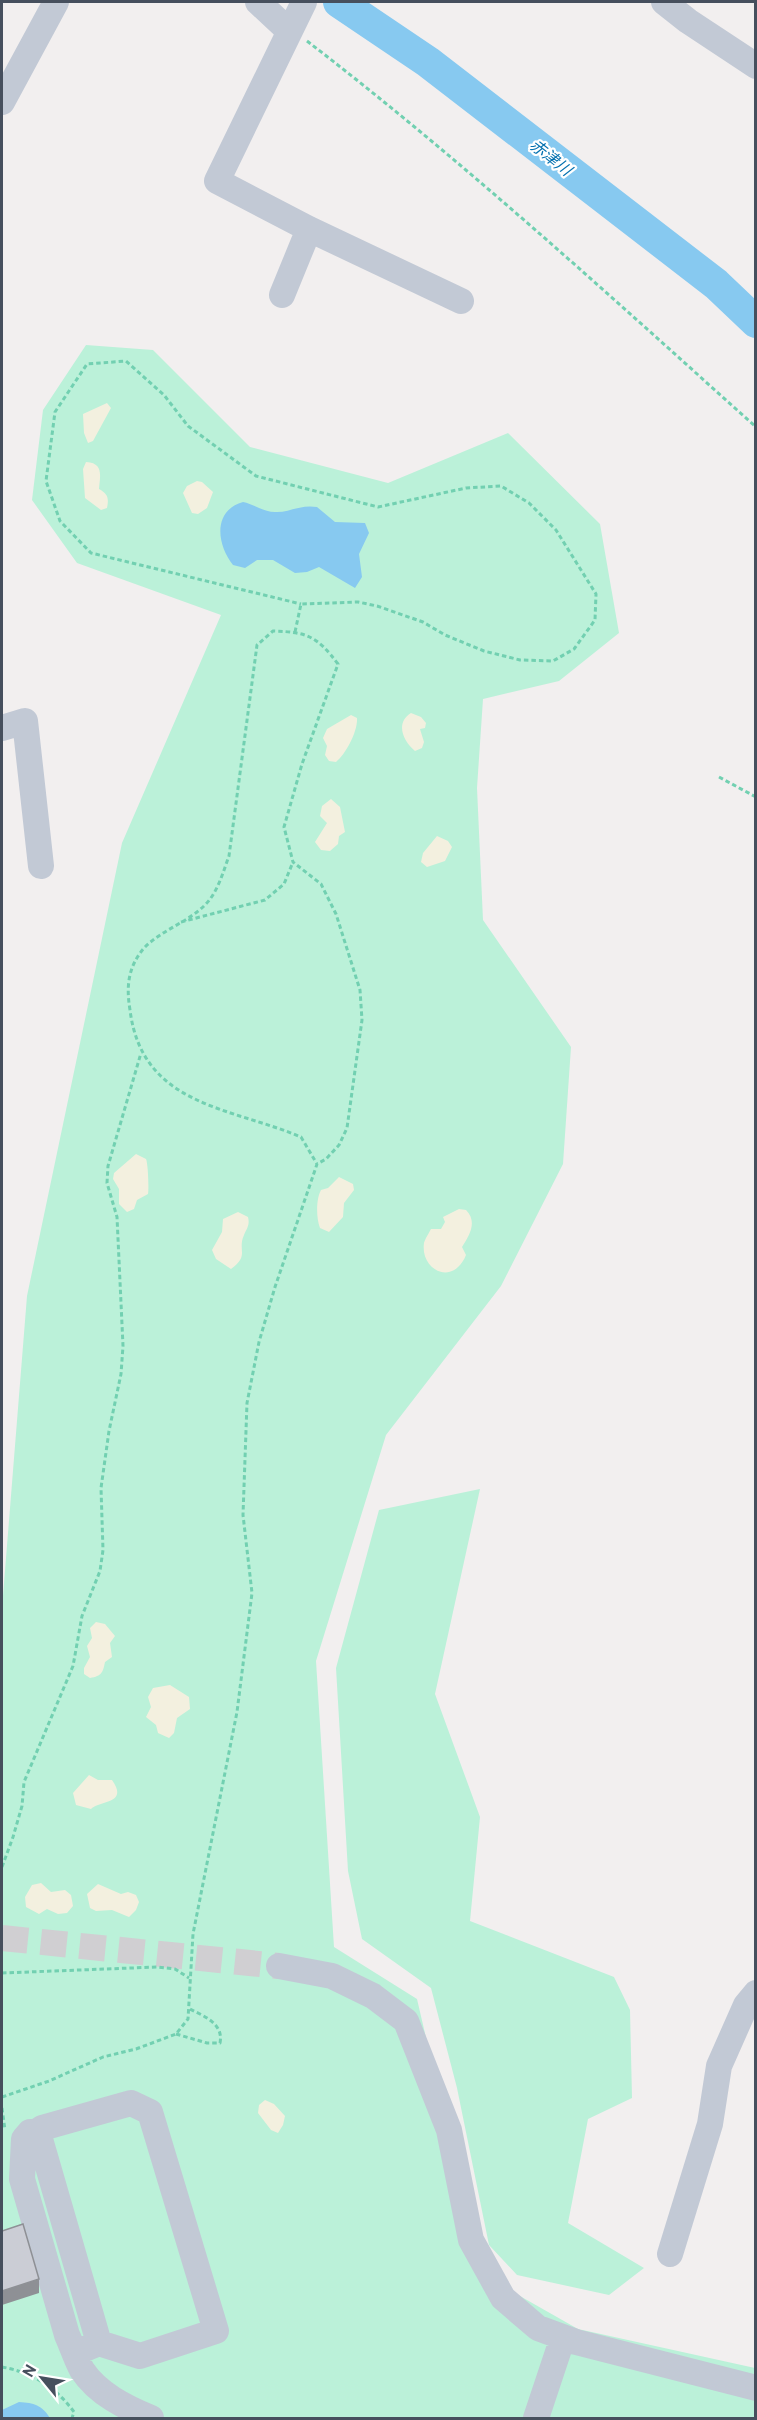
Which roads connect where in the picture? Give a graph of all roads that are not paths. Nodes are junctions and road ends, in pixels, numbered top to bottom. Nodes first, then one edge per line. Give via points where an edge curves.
1 (56, 2) edge
2 (258, 2) edge
3 (664, 2) edge
4 (297, 16) edge
5 (756, 66) edge
6 (2, 102) edge
7 (309, 230) junction
8 (282, 295) dead end
9 (461, 301) dead end
10 (2, 728) edge
11 (41, 866) dead end
12 (279, 1966) tunnel mouth
13 (756, 1993) edge
14 (36, 2132) junction
15 (670, 2254) dead end
16 (563, 2337) junction
17 (99, 2343) junction
18 (75, 2353) junction
19 (756, 2388) edge
20 (150, 2418) edge
21 (536, 2418) edge

1 - 6 street
2 - 4 street
3 - 5 street
4 - 7 street via 217,181
7 - 8 street
7 - 9 street
10 - 11 street via 25,721
12 - 16 street via 332,1976 374,1996 406,2021 449,2130 471,2240 503,2298 538,2328
13 - 15 street via 746,2005 719,2066 710,2124
14 - 17 street
14 - 17 street via 131,2103 150,2112 216,2331 140,2356
14 - 18 street via 30,2132 24,2139 22,2179
16 - 19 street
16 - 21 street
17 - 18 street
18 - 20 street via 82,2370 113,2401

